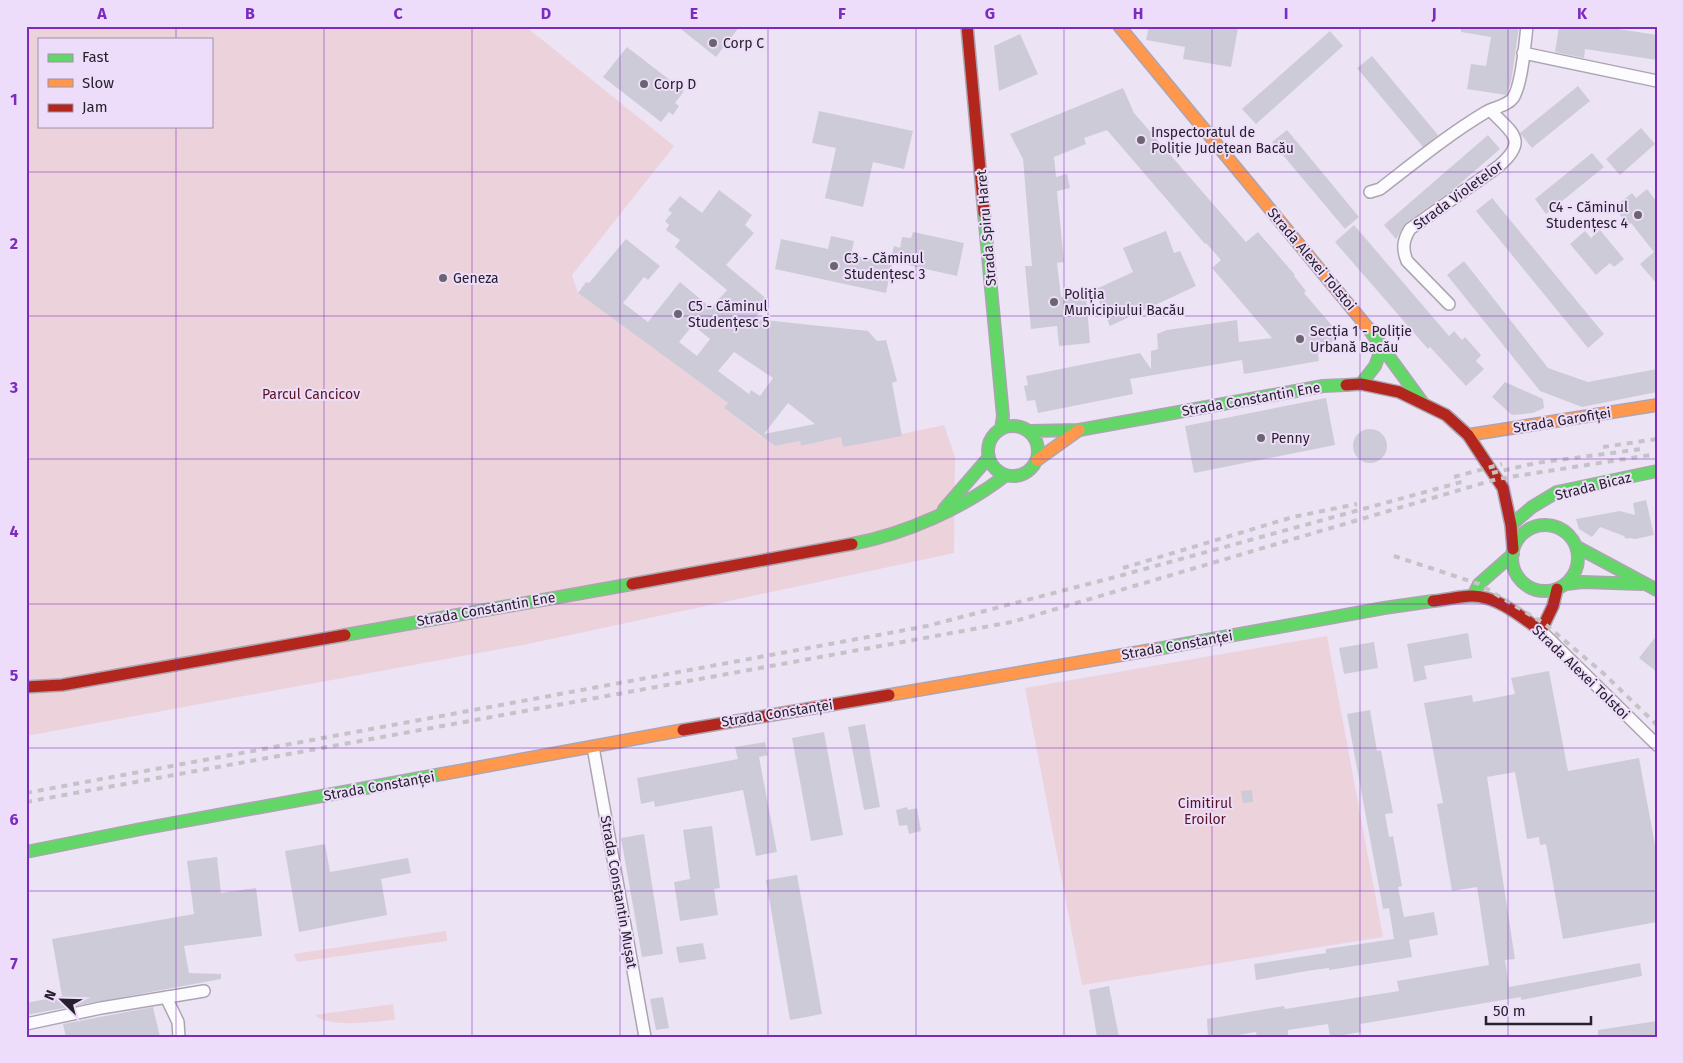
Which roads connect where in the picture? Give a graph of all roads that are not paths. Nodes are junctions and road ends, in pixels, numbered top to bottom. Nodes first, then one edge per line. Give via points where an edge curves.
1 (967, 26) edge
2 (1119, 26) edge
3 (1527, 26) edge
4 (1523, 53) junction
5 (1657, 81) edge
6 (1490, 110) junction
7 (1370, 192) dead end
8 (1449, 304) dead end
9 (1383, 345) junction
10 (1361, 384) junction
11 (1422, 402) junction
12 (1657, 405) edge
13 (1001, 429) junction
14 (1079, 430) junction
15 (1030, 431) junction
16 (1468, 435) junction
17 (989, 457) junction
18 (1037, 460) junction
19 (1657, 471) edge
20 (1006, 476) junction
21 (1503, 488) junction
22 (1525, 502) junction
23 (941, 512) junction
24 (1511, 525) junction
25 (1559, 528) junction
26 (1576, 547) junction
27 (1513, 552) junction
28 (1561, 586) junction
29 (1653, 587) edge
30 (1473, 596) junction
31 (1541, 631) junction
32 (26, 686) edge
33 (1657, 745) edge
34 (593, 748) junction
35 (26, 852) edge
36 (204, 991) dead end
37 (166, 997) junction
38 (26, 1024) edge
39 (179, 1037) edge
40 (645, 1037) edge

1 - 13 street, Strada Spiru Haret via 1003,416
2 - 9 street, Strada Alexei Tolstoi
3 - 4 street
4 - 5 street
4 - 6 street via 1513,99
6 - 7 street via 1464,125 1380,189
6 - 8 street, Strada Violetelor via 1512,132 1515,148 1510,156 1410,229 1403,245 1407,261
9 - 10 street via 1370,375
9 - 11 street, Strada Alexei Tolstoi
10 - 11 street, Strada Constantin Ene via 1399,392
10 - 14 street, Strada Constantin Ene via 1323,386
11 - 16 street, Strada Alexei Tolstoi via 1446,416
12 - 16 street, Strada Garofiței
13 - 15 street via 1021,426
13 - 17 street via 990,441
14 - 15 street, Strada Constantin Ene
14 - 18 street, Strada Constantin Ene
15 - 18 street via 1038,444
16 - 21 street, Strada Alexei Tolstoi
17 - 20 street via 998,472
17 - 23 street, Strada Constantin Ene
18 - 20 street via 1022,475
19 - 22 street, Strada Bicaz
20 - 23 street, Strada Constantin Ene via 964,503
21 - 22 street, Strada Alexei Tolstoi
21 - 24 street, Strada Alexei Tolstoi
22 - 24 street, Strada Bicaz
22 - 25 street, Strada Alexei Tolstoi
23 - 32 street, Strada Constantin Ene via 916,526 855,544 62,685
24 - 27 street, Strada Alexei Tolstoi
25 - 26 street, Strada Alexei Tolstoi via 1570,536
25 - 27 street via 1550,525 1531,528 1517,540
26 - 28 street via 1577,567 1573,576
26 - 29 street, Strada Alexei Tolstoi
27 - 28 street, Strada Alexei Tolstoi via 1516,573 1529,587 1547,591
27 - 30 street via 1478,584
28 - 29 street, Strada Alexei Tolstoi via 1583,582 1620,582
28 - 31 street
30 - 31 street, Strada Alexei Tolstoi via 1514,612
30 - 34 street, Strada Constanței via 1384,608 994,678 728,721
31 - 33 street, Strada Alexei Tolstoi
34 - 35 street, Strada Constanței
34 - 40 street, Strada Constantin Mușat
36 - 37 street
37 - 38 street
37 - 39 street via 178,1022

